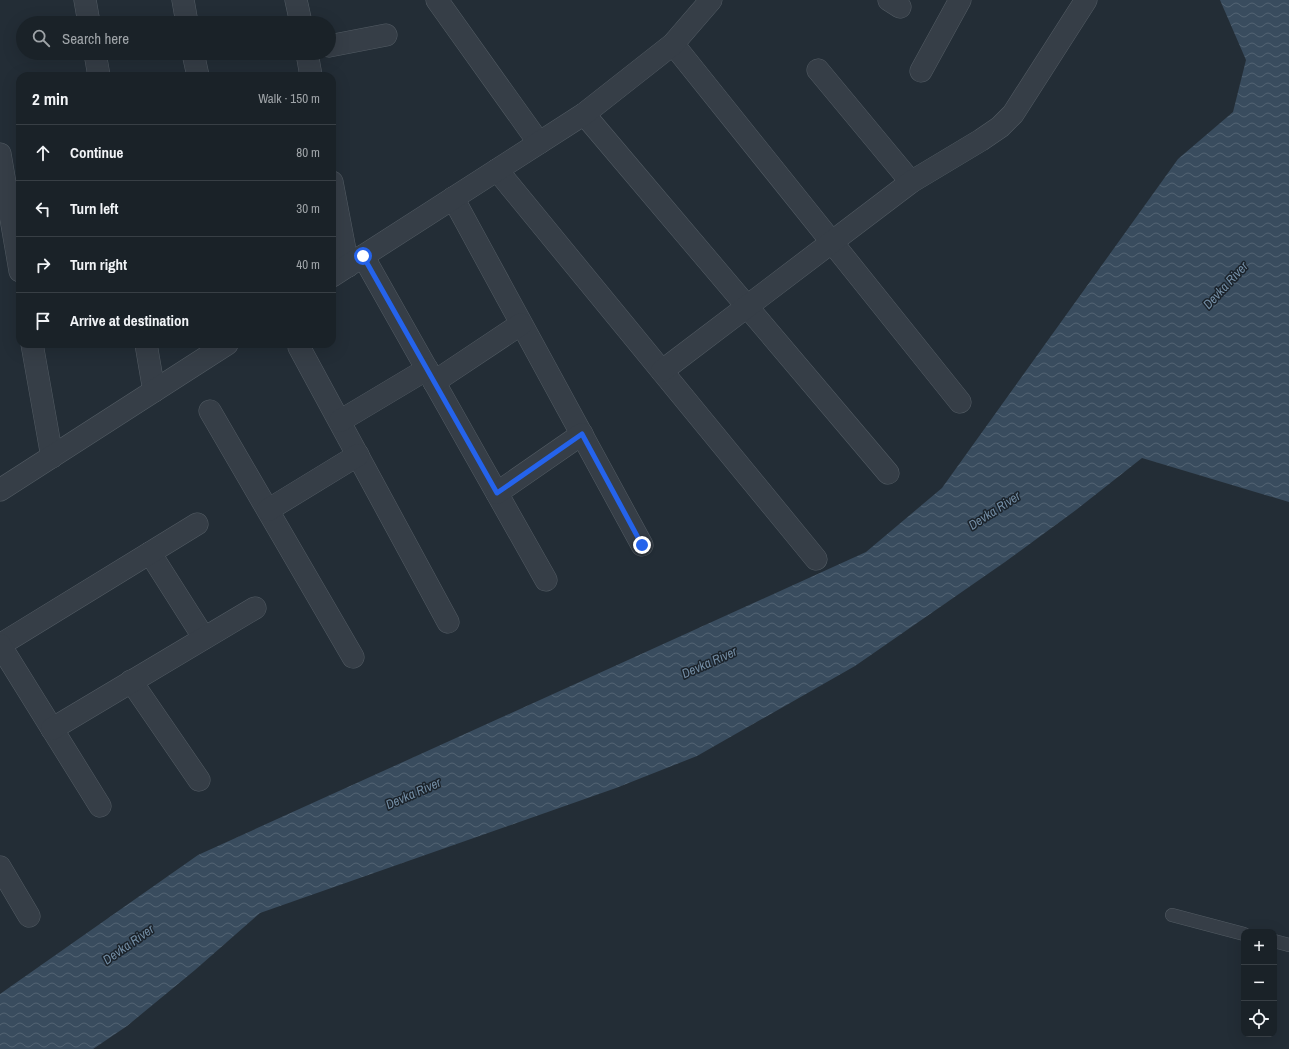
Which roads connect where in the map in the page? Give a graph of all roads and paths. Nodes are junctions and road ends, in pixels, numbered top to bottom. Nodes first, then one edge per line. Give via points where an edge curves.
1 (85, 0) edge
2 (183, 0) edge
3 (296, 0) edge
4 (437, 0) edge
5 (711, 0) edge
6 (960, 0) edge
7 (1086, 0) edge
8 (88, 16) edge
9 (186, 16) edge
10 (299, 16) edge
11 (386, 35) dead end
12 (673, 44) junction
13 (336, 45) edge
14 (96, 60) edge
15 (195, 60) edge
16 (308, 60) edge
17 (818, 70) dead end
18 (921, 71) dead end
19 (98, 72) edge
20 (197, 72) edge
21 (310, 72) edge
22 (584, 114) junction
23 (539, 143) junction
24 (0, 154) edge
25 (496, 170) junction
26 (911, 182) junction
27 (453, 198) junction
28 (336, 203) edge
29 (832, 242) junction
30 (16, 248) edge
31 (348, 266) edge
32 (747, 307) junction
33 (521, 324) junction
34 (33, 348) edge
35 (147, 348) edge
36 (221, 348) edge
37 (300, 348) edge
38 (662, 371) junction
39 (430, 375) junction
40 (154, 391) junction
41 (960, 402) dead end
42 (210, 411) dead end
43 (340, 421) junction
44 (582, 434) junction
45 (358, 455) junction
46 (52, 457) junction
47 (888, 473) dead end
48 (0, 490) edge
49 (497, 493) junction
50 (268, 510) junction
51 (197, 524) dead end
52 (642, 545) dead end
53 (150, 552) junction
54 (816, 559) dead end
55 (546, 580) dead end
56 (255, 608) dead end
57 (448, 622) dead end
58 (204, 638) junction
59 (0, 645) edge
60 (353, 657) dead end
61 (131, 681) junction
62 (52, 729) junction
63 (199, 780) dead end
64 (100, 806) dead end
65 (0, 867) edge
66 (1172, 915) dead end
67 (29, 916) dead end
68 (1241, 933) edge
69 (1277, 942) edge
70 (1289, 945) edge

1 - 8 street
2 - 9 street
3 - 10 street
4 - 23 street
5 - 12 street
6 - 18 street
7 - 26 street via 1013,114 981,140
11 - 13 street
12 - 22 street
12 - 29 street
14 - 19 street
15 - 20 street
16 - 21 street
17 - 26 street
22 - 23 street
22 - 32 street
23 - 25 street
24 - 30 street
25 - 27 street
25 - 38 street
26 - 29 street
27 - 31 street
27 - 33 street
28 - 31 street
29 - 32 street
29 - 41 street
31 - 39 street
32 - 38 street
32 - 47 street
33 - 39 street
33 - 44 street
34 - 46 street
35 - 40 street
36 - 40 street
37 - 43 street
38 - 54 street
39 - 43 street
39 - 49 street
40 - 46 street
42 - 50 street
43 - 45 street
44 - 49 street
44 - 52 street
45 - 50 street
45 - 57 street
46 - 48 street
49 - 55 street
50 - 60 street
51 - 53 street
53 - 58 street
53 - 59 street
56 - 58 street
58 - 61 street
59 - 62 street
61 - 62 street
61 - 63 street
62 - 64 street
65 - 67 street
66 - 68 lane
69 - 70 lane

